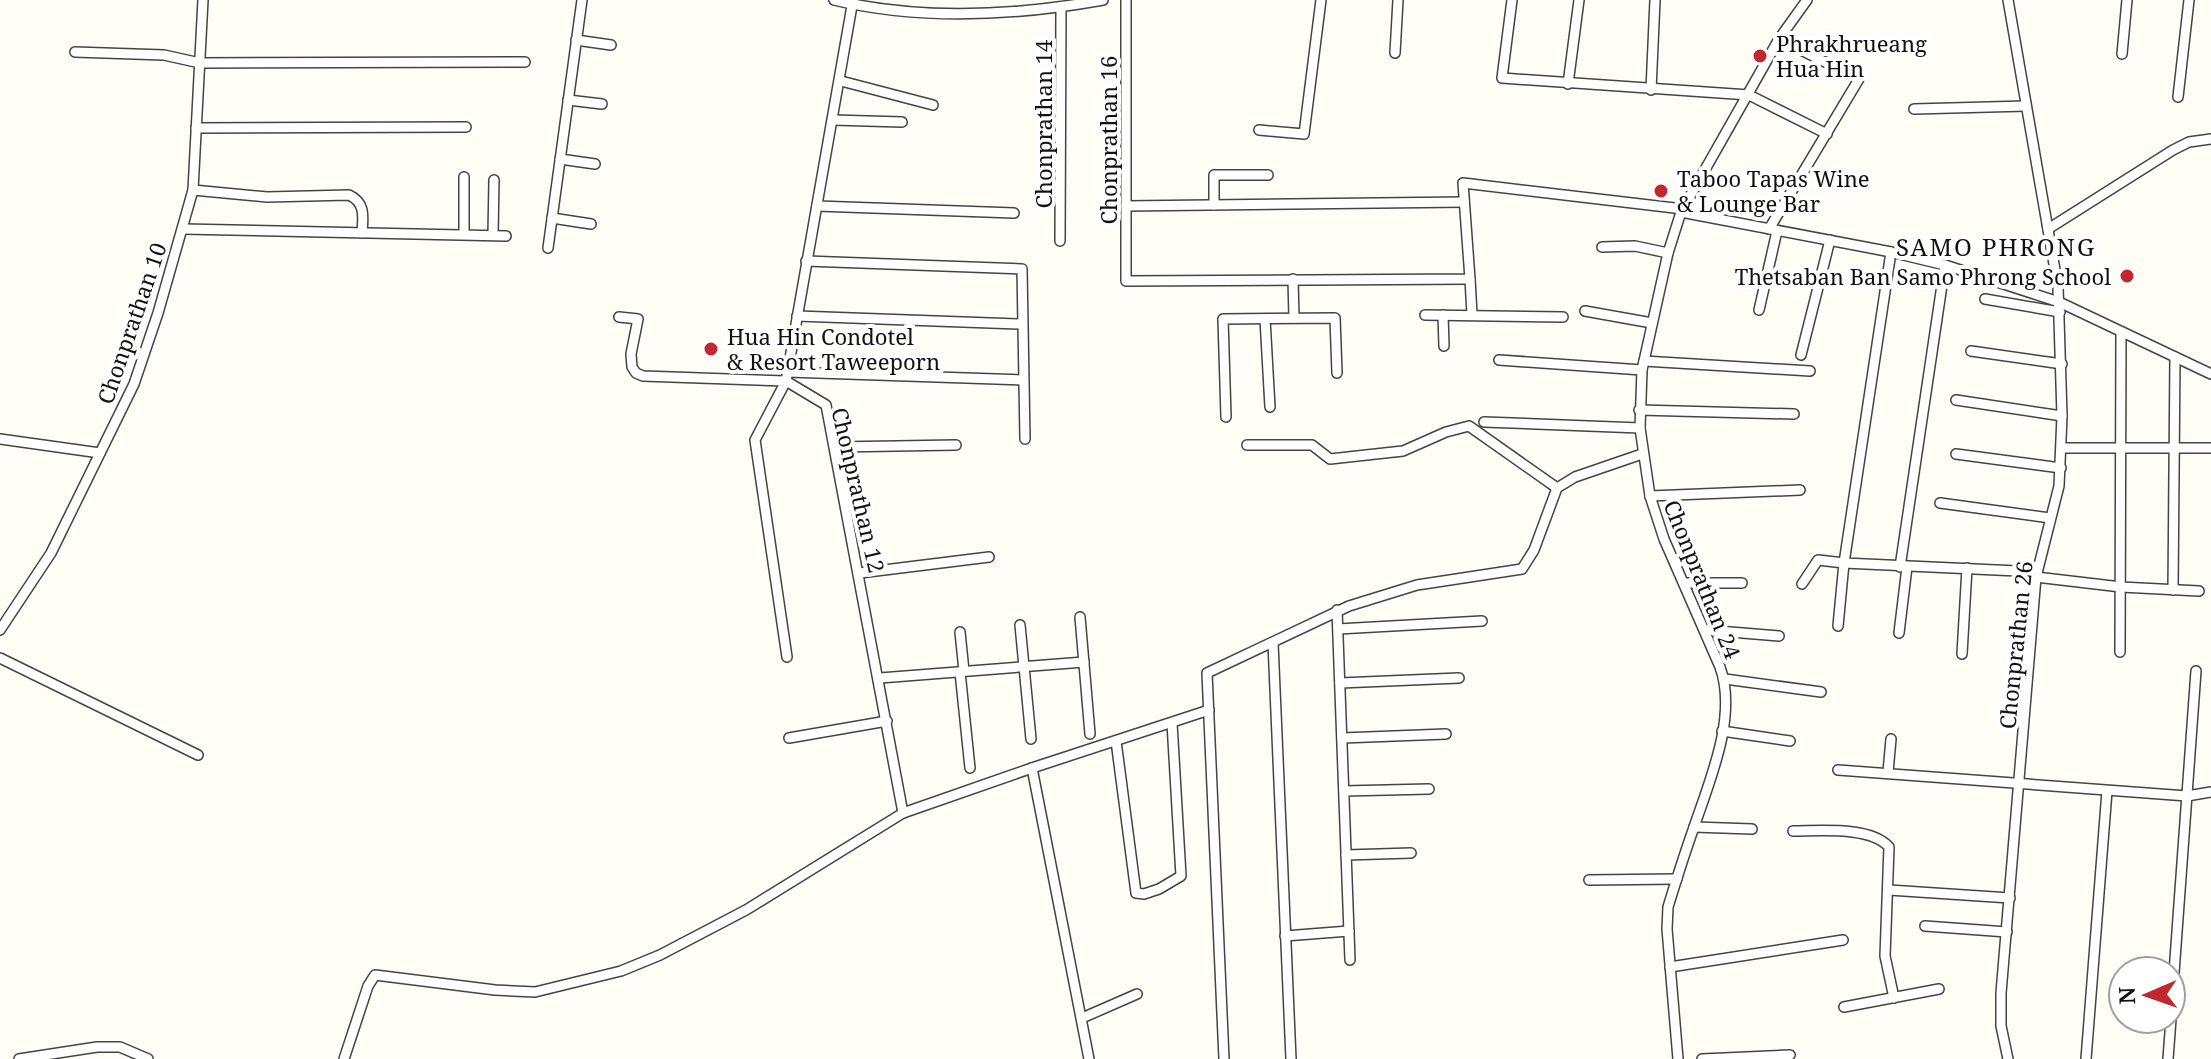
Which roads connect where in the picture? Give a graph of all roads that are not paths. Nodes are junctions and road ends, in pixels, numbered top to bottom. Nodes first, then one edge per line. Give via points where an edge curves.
1 (203, 0) edge
2 (582, 0) edge
3 (834, 0) edge
4 (1103, 0) edge
5 (1126, 0) edge
6 (1321, 0) edge
7 (1398, 0) edge
8 (1512, 0) edge
9 (1579, 0) edge
10 (1655, 0) edge
11 (1807, 0) edge
12 (2008, 0) edge
13 (2127, 0) edge
14 (2189, 0) edge
15 (853, 2) edge
16 (1061, 7) junction
17 (1779, 39) junction
18 (576, 40) junction
19 (611, 45) dead end
20 (75, 52) dead end
21 (1395, 53) dead end
22 (2122, 54) dead end
23 (525, 62) dead end
24 (200, 63) junction
25 (841, 81) junction
26 (1568, 84) junction
27 (1651, 90) junction
28 (1749, 95) junction
29 (2178, 97) dead end
30 (568, 100) junction
31 (602, 104) dead end
32 (933, 105) dead end
33 (2026, 106) junction
34 (1914, 109) dead end
35 (833, 120) junction
36 (902, 122) dead end
37 (466, 127) dead end
38 (196, 128) junction
39 (1259, 130) dead end
40 (1827, 134) junction
41 (2211, 139) edge
42 (560, 159) junction
43 (595, 164) dead end
44 (1268, 175) dead end
45 (464, 177) dead end
46 (494, 180) dead end
47 (193, 190) junction
48 (1464, 202) junction
49 (1214, 205) junction
50 (817, 206) junction
51 (1126, 206) junction
52 (1682, 210) junction
53 (1014, 213) dead end
54 (552, 218) junction
55 (591, 224) dead end
56 (183, 229) junction
57 (2048, 229) junction
58 (1773, 230) junction
59 (362, 233) junction
60 (464, 234) junction
61 (493, 235) junction
62 (506, 236) dead end
63 (1830, 240) junction
64 (1060, 241) dead end
65 (1602, 247) dead end
66 (548, 248) dead end
67 (1891, 252) junction
68 (1668, 253) junction
69 (806, 261) junction
70 (1945, 265) junction
71 (1293, 279) junction
72 (1470, 279) junction
73 (1985, 299) dead end
74 (2060, 307) junction
75 (1759, 310) dead end
76 (1585, 311) dead end
77 (1472, 314) junction
78 (1425, 315) dead end
79 (1443, 315) junction
80 (797, 316) junction
81 (619, 317) dead end
82 (1563, 317) dead end
83 (1294, 318) junction
84 (1265, 319) junction
85 (1652, 323) junction
86 (1021, 324) junction
87 (2121, 332) junction
88 (1444, 346) dead end
89 (1971, 351) dead end
90 (1801, 355) dead end
91 (2175, 357) junction
92 (1499, 360) dead end
93 (2062, 364) junction
94 (1643, 366) junction
95 (1810, 371) dead end
96 (1337, 373) dead end
97 (2211, 374) edge
98 (787, 376) junction
99 (1023, 380) junction
100 (1956, 400) dead end
101 (1270, 407) dead end
102 (1639, 410) junction
103 (1794, 414) dead end
104 (2062, 416) junction
105 (1226, 417) dead end
106 (1484, 422) dead end
107 (1640, 428) junction
108 (0, 439) edge
109 (1025, 439) dead end
110 (956, 445) dead end
111 (1247, 445) dead end
112 (836, 447) junction
113 (2062, 448) junction
114 (2119, 448) junction
115 (2175, 448) junction
116 (2211, 448) edge
117 (100, 453) junction
118 (1642, 454) junction
119 (1956, 454) dead end
120 (2061, 468) junction
121 (1557, 488) junction
122 (1800, 490) dead end
123 (1650, 496) junction
124 (1940, 503) dead end
125 (2050, 518) junction
126 (989, 557) dead end
127 (1844, 563) junction
128 (1903, 567) junction
129 (1967, 568) junction
130 (860, 573) junction
131 (2037, 574) junction
132 (1684, 583) junction
133 (1742, 583) dead end
134 (1802, 584) dead end
135 (2121, 587) junction
136 (2173, 590) junction
137 (2199, 591) dead end
138 (1337, 610) junction
139 (1080, 617) dead end
140 (1482, 621) dead end
141 (1020, 625) dead end
142 (1838, 626) dead end
143 (1338, 629) junction
144 (0, 630) edge
145 (1706, 630) junction
146 (960, 632) dead end
147 (1899, 633) dead end
148 (1779, 636) dead end
149 (1273, 643) junction
150 (2120, 652) dead end
151 (1962, 654) dead end
152 (787, 657) dead end
153 (0, 658) edge
154 (1084, 662) junction
155 (1024, 667) junction
156 (2196, 671) dead end
157 (962, 672) junction
158 (880, 678) junction
159 (1459, 678) dead end
160 (1725, 679) junction
161 (1340, 683) junction
162 (1821, 692) dead end
163 (1209, 710) junction
164 (887, 721) junction
165 (1172, 723) junction
166 (1722, 731) junction
167 (1090, 734) dead end
168 (1446, 734) dead end
169 (789, 738) dead end
170 (1342, 738) junction
171 (1031, 739) dead end
172 (1891, 739) dead end
173 (1116, 741) junction
174 (1790, 741) dead end
175 (198, 755) dead end
176 (970, 768) dead end
177 (1032, 768) junction
178 (1838, 770) dead end
179 (1888, 772) junction
180 (2020, 783) junction
181 (1429, 789) dead end
182 (1344, 791) junction
183 (2107, 791) junction
184 (2211, 792) edge
185 (2187, 796) junction
186 (903, 813) junction
187 (1694, 827) junction
188 (1752, 829) dead end
189 (1793, 831) dead end
190 (1411, 853) dead end
191 (1346, 855) junction
192 (1677, 879) junction
193 (1589, 880) dead end
194 (1889, 890) junction
195 (2010, 898) junction
196 (1925, 926) dead end
197 (1349, 931) junction
198 (2007, 932) junction
199 (1285, 936) junction
200 (1843, 940) dead end
201 (2175, 955) edge
202 (1350, 960) dead end
203 (1670, 967) junction
204 (1939, 989) dead end
205 (1137, 994) dead end
206 (1894, 998) junction
207 (1844, 1007) dead end
208 (1082, 1018) junction
209 (2170, 1035) edge
210 (1790, 1055) dead end
211 (19, 1059) edge
212 (148, 1059) edge
213 (344, 1059) edge
214 (1089, 1059) edge
215 (1224, 1059) edge
216 (1291, 1059) edge
217 (1678, 1059) edge
218 (1702, 1059) edge
219 (2008, 1059) edge
220 (2086, 1059) edge
221 (2168, 1059) edge

1 - 24 street, Chonprathan 10
2 - 18 street
3 - 15 street
4 - 16 street
5 - 51 street, Chonprathan 16
6 - 39 street via 1304,134
7 - 21 street
8 - 26 street via 1502,78
9 - 26 street
10 - 27 street
11 - 17 street, Chonprathan 24
12 - 33 street, Chonprathan 26
13 - 22 street
14 - 29 street
15 - 16 street via 974,15
15 - 25 street
16 - 64 street, Chonprathan 14
17 - 28 street, Chonprathan 24
17 - 40 street via 1859,79
18 - 19 street
18 - 30 street
20 - 24 street via 164,55
23 - 24 street
24 - 38 street, Chonprathan 10
25 - 32 street
25 - 35 street
26 - 27 street
27 - 28 street
28 - 40 street
28 - 52 street, Chonprathan 24
30 - 31 street
30 - 42 street
33 - 34 street
33 - 57 street, Chonprathan 26
35 - 36 street
35 - 50 street
37 - 38 street
38 - 47 street, Chonprathan 10
40 - 58 street
41 - 57 street via 2173,150
42 - 43 street
42 - 54 street
44 - 49 street via 1214,175
45 - 60 street
46 - 61 street
47 - 56 street, Chonprathan 10
47 - 59 street via 267,197 349,195 362,207
48 - 49 street
48 - 52 street via 1463,183
48 - 72 street
49 - 51 street
50 - 53 street
50 - 69 street
51 - 71 street, Chonprathan 16 via 1126,281
52 - 58 street
52 - 68 street, Chonprathan 24
54 - 55 street
54 - 66 street
56 - 59 street
56 - 117 street, Chonprathan 10 via 134,384
57 - 74 street, Chonprathan 26
58 - 63 street
58 - 75 street
59 - 60 street
60 - 61 street
61 - 62 street
63 - 67 street
63 - 90 street
65 - 68 street
67 - 70 street
67 - 127 street
68 - 85 street, Chonprathan 24
69 - 80 street
69 - 86 street via 1022,269
70 - 74 street
70 - 128 street
71 - 72 street
71 - 83 street
72 - 77 street
73 - 74 street
74 - 87 street
74 - 93 street, Chonprathan 26
76 - 85 street
77 - 79 street
77 - 82 street
78 - 79 street
79 - 88 street
80 - 86 street
80 - 98 street
81 - 98 street via 638,319 631,360 643,376
83 - 84 street
83 - 96 street via 1335,318
84 - 101 street
84 - 105 street via 1223,319
85 - 94 street, Chonprathan 24
86 - 99 street
87 - 91 street
87 - 114 street
89 - 93 street
91 - 97 street
91 - 115 street
92 - 94 street
93 - 104 street, Chonprathan 26
94 - 95 street
94 - 102 street, Chonprathan 24
98 - 99 street
98 - 112 street, Chonprathan 12 via 826,405
98 - 152 street via 755,440
99 - 109 street
100 - 104 street
102 - 103 street
102 - 107 street, Chonprathan 24
104 - 113 street, Chonprathan 26
106 - 107 street
107 - 118 street, Chonprathan 24
108 - 117 street
110 - 112 street
111 - 121 street via 1312,445 1330,459 1403,451 1469,426
112 - 130 street, Chonprathan 12
113 - 114 street
113 - 120 street, Chonprathan 26
114 - 115 street
114 - 135 street
115 - 116 street
115 - 136 street
117 - 144 street, Chonprathan 10 via 51,553
118 - 121 street
118 - 123 street, Chonprathan 24
119 - 120 street
120 - 125 street, Chonprathan 26
121 - 138 street via 1522,569 1417,585
122 - 123 street
123 - 132 street, Chonprathan 24
124 - 125 street
125 - 131 street, Chonprathan 26
126 - 130 street
127 - 128 street
127 - 134 street via 1818,560
127 - 142 street
128 - 129 street
128 - 147 street
129 - 131 street
129 - 151 street
130 - 158 street, Chonprathan 12
131 - 135 street
131 - 180 street, Chonprathan 26
132 - 133 street
132 - 145 street, Chonprathan 24
135 - 136 street
135 - 150 street
136 - 137 street
138 - 143 street
138 - 149 street
139 - 154 street
140 - 143 street
141 - 155 street
143 - 161 street
145 - 148 street
145 - 160 street, Chonprathan 24
146 - 157 street
149 - 163 street via 1207,673
149 - 199 street
153 - 175 street
154 - 155 street
154 - 167 street
155 - 157 street
155 - 171 street
156 - 185 street
157 - 158 street
157 - 176 street
158 - 164 street, Chonprathan 12
159 - 161 street
160 - 162 street
160 - 166 street, Chonprathan 24
161 - 170 street
163 - 165 street
163 - 215 street
164 - 169 street
164 - 186 street, Chonprathan 12
165 - 173 street
165 - 173 street via 1181,876 1144,894 1136,893
166 - 174 street
166 - 187 street, Chonprathan 24
168 - 170 street
170 - 182 street
172 - 179 street
173 - 177 street
177 - 186 street
177 - 208 street
178 - 179 street
179 - 180 street
180 - 183 street
180 - 195 street, Chonprathan 26
181 - 182 street
182 - 191 street
183 - 185 street
183 - 220 street
184 - 185 street
185 - 201 street
186 - 213 street via 746,910 621,971 535,992 375,975
187 - 188 street
187 - 192 street, Chonprathan 24
189 - 194 street via 1857,832 1885,842 1891,855
190 - 191 street
191 - 197 street
192 - 193 street
192 - 203 street, Chonprathan 24 via 1668,907
194 - 195 street
194 - 206 street via 1885,956
195 - 198 street, Chonprathan 26
196 - 198 street
197 - 199 street
197 - 202 street
198 - 219 street, Chonprathan 26 via 2000,1009
199 - 216 street
200 - 203 street
203 - 217 street, Chonprathan 24
204 - 206 street
205 - 208 street
206 - 207 street
208 - 214 street
209 - 221 street
210 - 218 street
211 - 212 street via 97,1047 120,1047

